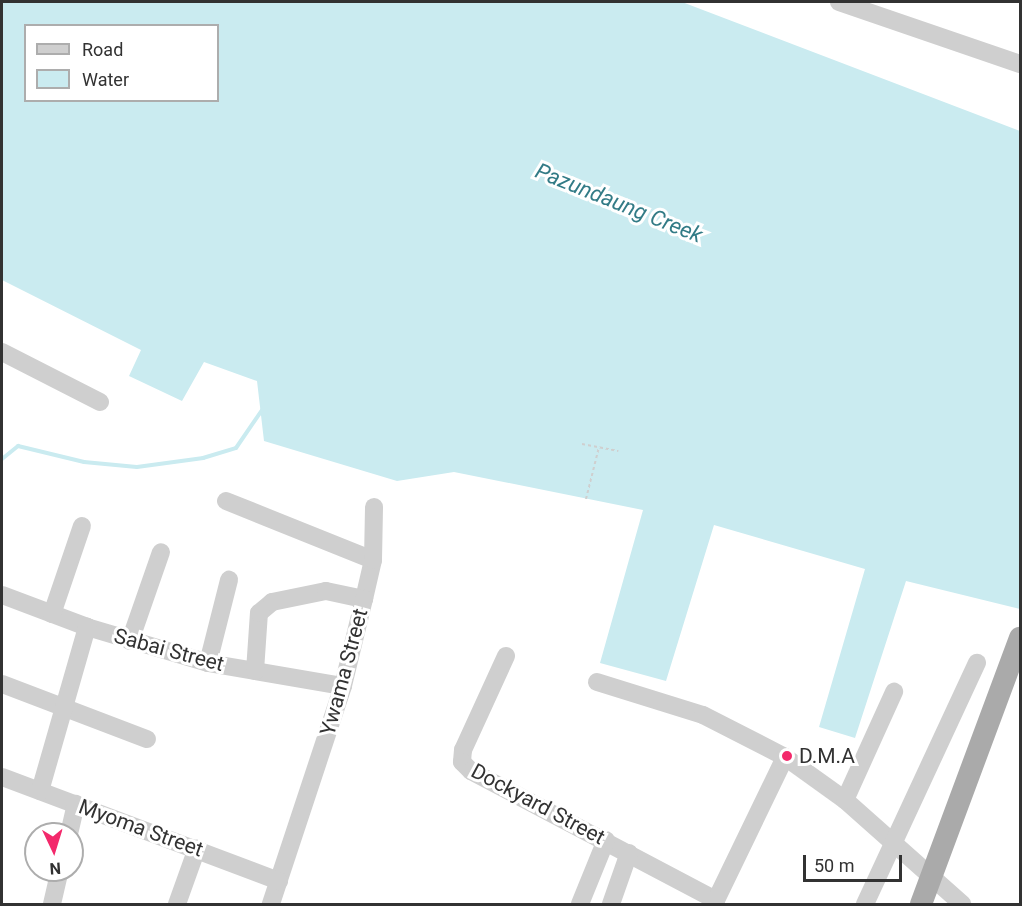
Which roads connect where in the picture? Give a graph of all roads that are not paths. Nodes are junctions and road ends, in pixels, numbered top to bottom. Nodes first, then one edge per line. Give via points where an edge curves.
1 (839, 2) edge
2 (862, 6) edge
3 (1020, 64) edge
4 (2, 352) edge
5 (100, 402) dead end
6 (225, 501) dead end
7 (374, 507) dead end
8 (82, 526) dead end
9 (161, 552) dead end
10 (373, 560) junction
11 (229, 580) dead end
12 (2, 595) edge
13 (364, 599) junction
14 (51, 614) junction
15 (87, 627) junction
16 (1020, 638) edge
17 (130, 641) junction
18 (506, 656) dead end
19 (208, 663) junction
20 (977, 663) dead end
21 (255, 671) junction
22 (597, 682) dead end
23 (2, 684) edge
24 (343, 686) junction
25 (894, 692) dead end
26 (62, 709) junction
27 (147, 740) dead end
28 (785, 757) junction
29 (2, 777) edge
30 (40, 791) junction
31 (845, 800) junction
32 (76, 804) junction
33 (72, 822) edge
34 (606, 840) junction
35 (894, 846) junction
36 (197, 848) junction
37 (630, 853) junction
38 (279, 881) junction
39 (57, 882) edge
40 (715, 902) edge
41 (52, 904) edge
42 (177, 904) edge
43 (271, 904) edge
44 (580, 904) edge
45 (611, 904) edge
46 (865, 904) edge
47 (921, 904) edge
48 (962, 904) edge

1 - 2 street
2 - 3 street
4 - 5 street
6 - 10 street
7 - 10 street
8 - 14 street
9 - 17 street
10 - 13 street
11 - 19 street
12 - 14 street, Sabai Street
13 - 21 street, Ywama Street via 326,591 272,602 259,613
13 - 24 street, Ywama Street
14 - 15 street, Sabai Street
15 - 17 street, Sabai Street
15 - 26 street
16 - 47 main road, bridge
17 - 19 street, Sabai Street
18 - 34 street, Dockyard Street via 463,750 462,762 471,771
19 - 21 street, Sabai Street
20 - 35 street
21 - 24 street, Sabai Street
22 - 28 street via 703,715
23 - 26 street
24 - 38 street, Ywama Street
25 - 31 street
26 - 27 street
26 - 30 street
28 - 31 street
28 - 40 street, Dockyard Street
29 - 30 street, Myoma Street
30 - 32 street, Myoma Street
31 - 35 street
32 - 33 street
32 - 36 street, Myoma Street
34 - 37 street, Dockyard Street
34 - 44 street
35 - 46 street
35 - 48 street
36 - 38 street, Myoma Street
36 - 42 street
37 - 40 street, Dockyard Street
37 - 45 street
38 - 43 street, Ywama Street
39 - 41 street

